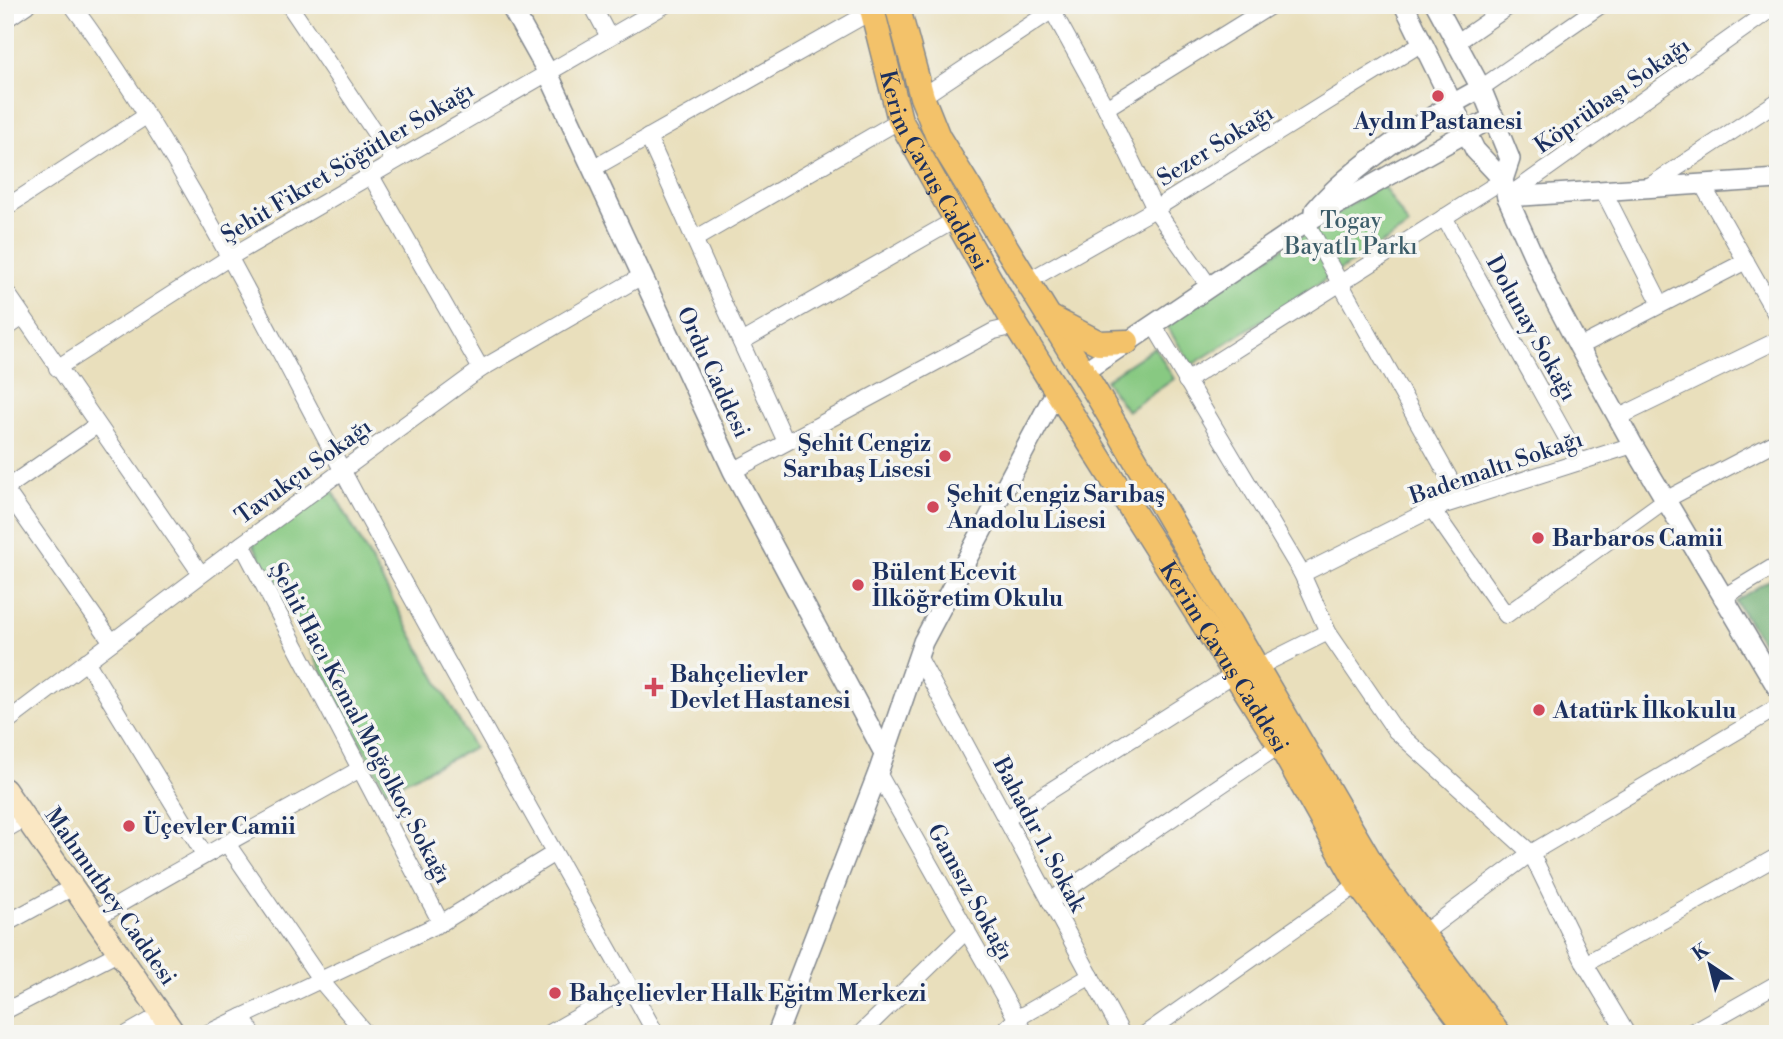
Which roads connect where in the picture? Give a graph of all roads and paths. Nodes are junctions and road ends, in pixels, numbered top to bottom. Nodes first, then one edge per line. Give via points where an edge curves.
1 (27, 5) edge
2 (72, 5) edge
3 (289, 5) edge
4 (510, 5) edge
5 (592, 5) edge
6 (665, 5) edge
7 (897, 5) edge
8 (1272, 5) edge
9 (1404, 5) edge
10 (1436, 5) edge
11 (1511, 5) edge
12 (1601, 5) edge
13 (1777, 5) edge
14 (871, 8) edge
15 (1056, 8) edge
16 (5, 20) edge
17 (610, 37) junction
18 (1422, 43) junction
19 (1456, 43) junction
20 (547, 71) junction
21 (1481, 88) junction
22 (922, 97) junction
23 (1778, 101) edge
24 (1453, 103) junction
25 (1106, 108) junction
26 (146, 116) junction
27 (1494, 117) junction
28 (900, 120) junction
29 (1466, 132) junction
30 (648, 137) junction
31 (1475, 150) junction
32 (1426, 152) junction
33 (394, 160) junction
34 (592, 169) junction
35 (371, 176) junction
36 (1778, 178) edge
37 (1702, 184) junction
38 (1648, 187) junction
39 (1505, 188) junction
40 (1603, 190) junction
41 (5, 208) edge
42 (1155, 209) junction
43 (1444, 217) junction
44 (955, 219) junction
45 (1306, 222) junction
46 (695, 239) junction
47 (230, 257) junction
48 (1746, 261) junction
49 (642, 276) junction
50 (1028, 281) junction
51 (1341, 283) junction
52 (1209, 286) junction
53 (5, 290) edge
54 (1661, 304) junction
55 (1049, 316) junction
56 (23, 317) junction
57 (1778, 318) edge
58 (1153, 324) junction
59 (1016, 326) junction
60 (5, 329) edge
61 (1778, 340) edge
62 (741, 342) junction
63 (1127, 342) junction
64 (1579, 347) junction
65 (57, 368) junction
66 (481, 369) junction
67 (1083, 372) junction
68 (1186, 381) junction
69 (1056, 391) junction
70 (1619, 417) junction
71 (97, 425) junction
72 (1778, 440) edge
73 (786, 442) junction
74 (1633, 445) junction
75 (1580, 462) junction
76 (343, 471) junction
77 (733, 471) junction
78 (5, 489) edge
79 (1461, 499) junction
80 (1665, 500) junction
81 (1432, 509) junction
82 (242, 544) junction
83 (1778, 564) edge
84 (201, 574) junction
85 (1301, 574) junction
86 (1722, 598) junction
87 (1328, 632) junction
88 (112, 642) junction
89 (918, 656) junction
90 (86, 661) junction
91 (1258, 667) junction
92 (1234, 674) junction
93 (1778, 689) edge
94 (1778, 707) edge
95 (5, 723) edge
96 (1280, 745) junction
97 (884, 753) junction
98 (360, 769) junction
99 (878, 773) junction
100 (5, 789) edge
101 (24, 819) junction
102 (1006, 819) junction
103 (5, 830) edge
104 (228, 845) junction
105 (204, 853) junction
106 (1531, 853) junction
107 (553, 854) junction
108 (1778, 856) edge
109 (1358, 884) junction
110 (73, 887) junction
111 (1051, 901) junction
112 (96, 918) junction
113 (5, 923) edge
114 (441, 923) junction
115 (967, 930) junction
116 (1422, 934) junction
117 (120, 951) junction
118 (1585, 964) junction
119 (1091, 976) junction
120 (322, 982) junction
121 (630, 987) junction
122 (1776, 987) edge
123 (5, 1011) edge
124 (162, 1014) junction
125 (242, 1017) junction
126 (1016, 1018) junction
127 (127, 1034) edge
128 (175, 1034) edge
129 (206, 1034) edge
130 (253, 1034) edge
131 (366, 1034) edge
132 (548, 1034) edge
133 (656, 1034) edge
134 (777, 1034) edge
135 (860, 1034) edge
136 (1000, 1034) edge
137 (1025, 1034) edge
138 (1122, 1034) edge
139 (1145, 1034) edge
140 (1471, 1034) edge
141 (1499, 1034) edge
142 (1627, 1034) edge
143 (1688, 1034) edge

1 - 16 street
2 - 26 street
3 - 33 street
4 - 20 street, Ordu Caddesi
5 - 17 street
6 - 17 street, Şehit Fikret Söğütler Sokağı
7 - 22 main road, Kerim Çavuş Caddesi
8 - 25 street
9 - 18 street
10 - 19 street
11 - 19 street
12 - 21 street
13 - 39 street, Köprübaşı Sokağı
14 - 28 main road, Kerim Çavuş Caddesi
14 - 30 street
15 - 22 street
15 - 25 street
17 - 20 street, Şehit Fikret Söğütler Sokağı
18 - 24 street
18 - 42 street, Sezer Sokağı
19 - 21 street
20 - 33 street, Şehit Fikret Söğütler Sokağı
20 - 34 street, Ordu Caddesi
21 - 24 street
21 - 27 street
22 - 50 main road, Kerim Çavuş Caddesi via 938,137
23 - 38 street
24 - 29 street
24 - 45 street via 1334,188
25 - 42 street
26 - 41 street
26 - 47 street
27 - 29 street
27 - 39 street via 1510,159
28 - 44 main road, Kerim Çavuş Caddesi
28 - 46 street
29 - 31 street
29 - 32 street
30 - 34 street
30 - 46 street
31 - 32 street via 1459,147
31 - 39 street
32 - 45 street
33 - 35 street, Şehit Fikret Söğütler Sokağı
34 - 49 street, Ordu Caddesi
35 - 47 street, Şehit Fikret Söğütler Sokağı
35 - 66 street
36 - 37 street
37 - 38 street
37 - 48 street
38 - 40 street
39 - 40 street
39 - 43 street, Köprübaşı Sokağı
39 - 64 street
40 - 54 street
42 - 50 street, Sezer Sokağı
42 - 52 street
43 - 51 street, Köprübaşı Sokağı
43 - 75 street, Dolunay Sokağı
44 - 59 main road, Kerim Çavuş Caddesi
44 - 62 street
45 - 51 street
45 - 52 street
46 - 62 street
47 - 65 street, Şehit Fikret Söğütler Sokağı
47 - 76 street
48 - 54 street
48 - 57 street
49 - 66 street, Tavukçu Sokağı
49 - 77 street, Ordu Caddesi
50 - 55 main road, Kerim Çavuş Caddesi
51 - 68 street, Köprübaşı Sokağı
51 - 79 street
52 - 58 street
53 - 56 street
54 - 64 street
55 - 63 main road via 1099,343
55 - 67 main road, Kerim Çavuş Caddesi
56 - 60 street
56 - 65 street
58 - 63 street
58 - 68 street
59 - 69 main road, Kerim Çavuş Caddesi
59 - 73 street via 994,331
61 - 70 street
62 - 73 street
63 - 67 street
64 - 70 street
65 - 71 street
66 - 76 street, Tavukçu Sokağı
67 - 69 main road
67 - 91 main road, Kerim Çavuş Caddesi
68 - 85 street
69 - 89 street
69 - 92 main road, Kerim Çavuş Caddesi
70 - 74 street
71 - 78 street
71 - 84 street
72 - 80 street
73 - 77 street
74 - 75 street, Bademaltı Sokağı
74 - 80 street
75 - 79 street, Bademaltı Sokağı
76 - 82 street, Tavukçu Sokağı
76 - 107 street
77 - 97 street, Ordu Caddesi
78 - 88 street
79 - 81 street, Bademaltı Sokağı
80 - 81 street via 1506,615
80 - 86 street
81 - 85 street, Bademaltı Sokağı
82 - 84 street, Tavukçu Sokağı
82 - 98 street, Şehit Hacı Kemal Moğolkoç Sokağı
83 - 86 street
84 - 88 street, Tavukçu Sokağı
85 - 87 street
86 - 93 street
87 - 91 street
87 - 106 street via 1395,730
88 - 90 street, Tavukçu Sokağı
89 - 97 street
89 - 102 street, Bahadır 1. Sokak
90 - 95 street, Tavukçu Sokağı
90 - 105 street
91 - 116 main road, Kerim Çavuş Caddesi via 1381,880
92 - 96 main road, Kerim Çavuş Caddesi
92 - 102 street
94 - 106 street
96 - 109 main road, Kerim Çavuş Caddesi
96 - 111 street
97 - 99 street
98 - 104 street
98 - 114 street, Şehit Hacı Kemal Moğolkoç Sokağı
99 - 115 street, Gamsız Sokağı
99 - 134 street
100 - 101 main road, Mahmutbey Caddesi
101 - 103 street
101 - 110 main road, Mahmutbey Caddesi
102 - 111 street, Bahadır 1. Sokak
104 - 105 street
104 - 120 street
105 - 112 street
106 - 116 street
106 - 118 street
107 - 114 street
107 - 121 street
108 - 118 street
109 - 139 street
109 - 140 main road, Kerim Çavuş Caddesi
110 - 112 main road, Mahmutbey Caddesi
110 - 113 street
111 - 119 street, Bahadır 1. Sokak
112 - 117 main road, Mahmutbey Caddesi
114 - 120 street
115 - 126 street, Gamsız Sokağı
115 - 135 street
116 - 141 main road, Kerim Çavuş Caddesi
117 - 123 street
117 - 124 main road, Mahmutbey Caddesi
118 - 142 street
119 - 126 street
119 - 138 street, Bahadır 1. Sokak
120 - 125 street
120 - 131 street
121 - 132 street
121 - 133 street
122 - 143 street
124 - 127 street
124 - 128 main road, Mahmutbey Caddesi
125 - 129 street
125 - 130 street
126 - 136 street
126 - 137 street, Gamsız Sokağı

